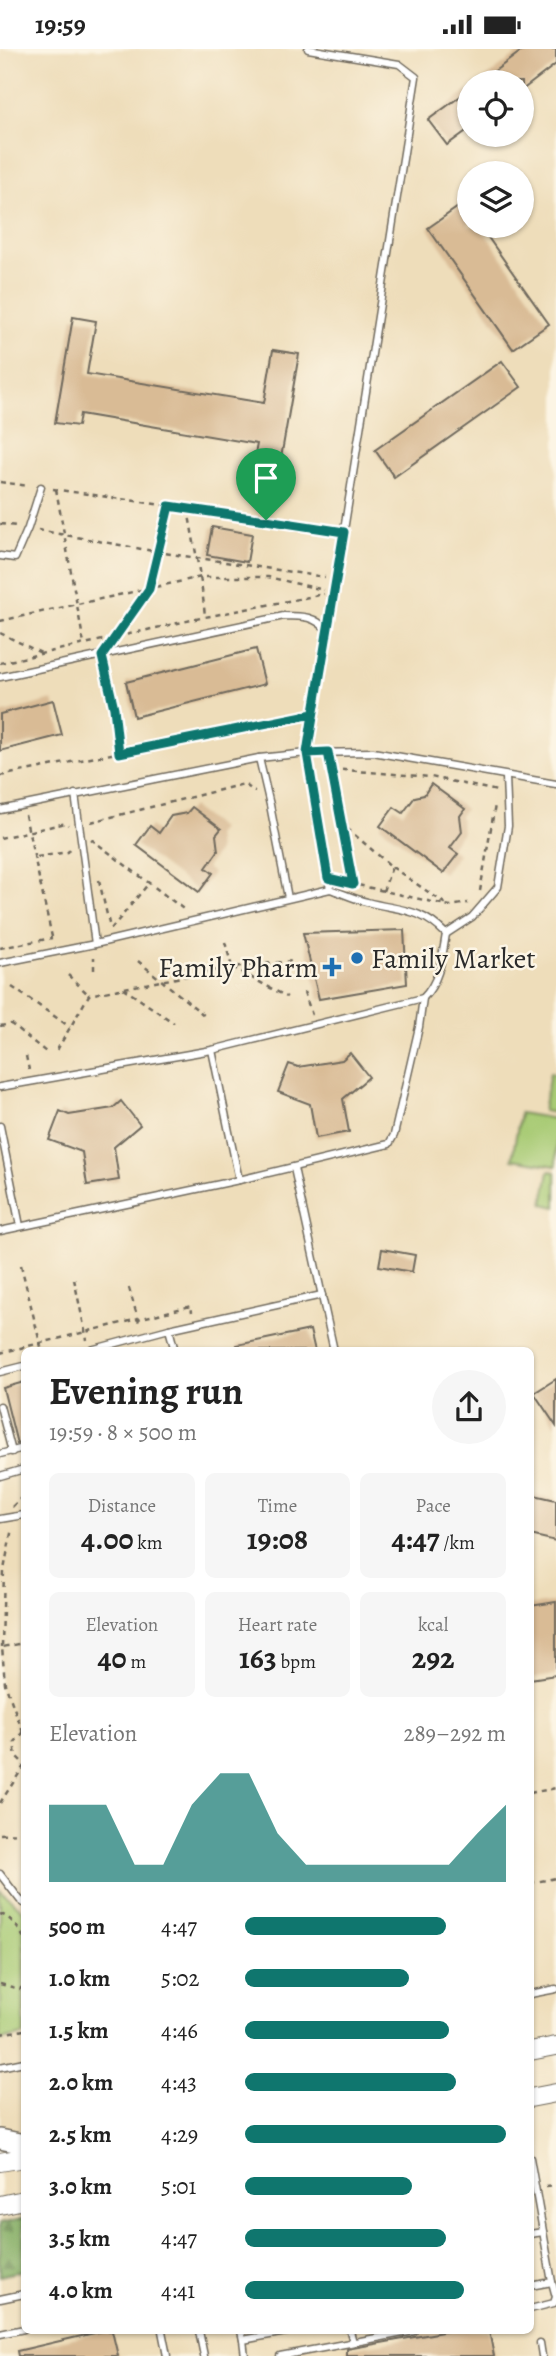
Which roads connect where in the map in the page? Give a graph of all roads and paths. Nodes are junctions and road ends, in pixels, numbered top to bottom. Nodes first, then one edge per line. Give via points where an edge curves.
1 (308, 49) edge
2 (0, 482) edge
3 (41, 487) junction
4 (56, 489) junction
5 (169, 506) junction
6 (188, 509) junction
7 (0, 524) edge
8 (28, 528) junction
9 (344, 532) junction
10 (65, 535) junction
11 (158, 552) junction
12 (0, 556) edge
13 (196, 559) junction
14 (201, 577) junction
15 (336, 579) junction
16 (149, 589) junction
17 (334, 592) junction
18 (75, 605) junction
19 (205, 617) junction
20 (0, 621) edge
21 (328, 631) junction
22 (0, 633) edge
23 (115, 637) junction
24 (84, 644) junction
25 (41, 653) junction
26 (102, 656) junction
27 (0, 663) edge
28 (0, 677) edge
29 (114, 708) joint
30 (313, 714) junction
31 (328, 752) junction
32 (119, 753) junction
33 (307, 753) junction
34 (259, 758) junction
35 (332, 769) junction
36 (0, 776) edge
37 (506, 777) junction
38 (556, 784) edge
39 (497, 792) dead end
40 (75, 794) junction
41 (258, 797) dead end
42 (495, 804) dead end
43 (22, 805) junction
44 (0, 810) edge
45 (342, 824) junction
46 (71, 828) dead end
47 (29, 831) junction
48 (0, 838) edge
49 (90, 838) junction
50 (74, 845) dead end
51 (93, 851) dead end
52 (35, 857) junction
53 (392, 867) junction
54 (99, 877) dead end
55 (328, 878) junction
56 (149, 883) junction
57 (353, 884) junction
58 (330, 889) junction
59 (383, 891) junction
60 (480, 893) dead end
61 (288, 898) junction
62 (473, 899) dead end
63 (450, 907) junction
64 (174, 914) dead end
65 (115, 928) dead end
66 (110, 930) junction
67 (446, 934) junction
68 (52, 937) junction
69 (225, 942) dead end
70 (95, 944) junction
71 (0, 948) edge
72 (57, 952) junction
73 (138, 961) dead end
74 (294, 961) dead end
75 (0, 963) edge
76 (232, 967) junction
77 (68, 975) dead end
78 (161, 981) junction
79 (12, 987) dead end
80 (122, 988) junction
81 (304, 992) dead end
82 (89, 995) junction
83 (287, 997) dead end
84 (423, 998) junction
85 (205, 1016) dead end
86 (174, 1023) dead end
87 (315, 1024) junction
88 (0, 1026) edge
89 (70, 1027) junction
90 (57, 1050) dead end
91 (212, 1050) junction
92 (46, 1052) dead end
93 (26, 1056) dead end
94 (32, 1082) junction
95 (0, 1087) edge
96 (0, 1126) edge
97 (294, 1168) junction
98 (239, 1180) junction
99 (20, 1226) junction
100 (0, 1231) edge
101 (21, 1265) dead end
102 (74, 1279) dead end
103 (129, 1288) dead end
104 (322, 1295) junction
105 (138, 1319) junction
106 (195, 1323) junction
107 (169, 1329) junction
108 (85, 1332) junction
109 (142, 1336) junction
110 (40, 1343) junction
111 (24, 1347) edge
112 (41, 1347) edge
113 (87, 1347) edge
114 (107, 1347) edge
115 (174, 1347) edge
116 (333, 1347) edge
117 (21, 1348) edge
118 (0, 1353) edge
119 (21, 1367) edge
120 (0, 1372) edge
121 (0, 1406) edge
122 (21, 1449) edge
123 (12, 1452) junction
124 (0, 1454) edge
125 (21, 1470) edge
126 (0, 1476) edge
127 (21, 1515) edge
128 (16, 1516) junction
129 (0, 1519) edge
130 (21, 1644) edge
131 (2, 1647) junction
132 (21, 1724) edge
133 (21, 1736) edge
134 (21, 1762) edge
135 (21, 1770) edge
136 (556, 1788) edge
137 (534, 1792) edge
138 (0, 1803) edge
139 (21, 1833) edge
140 (0, 1834) edge
141 (0, 1874) edge
142 (556, 1878) edge
143 (534, 1883) edge
144 (21, 1901) edge
145 (0, 1914) edge
146 (21, 1933) edge
147 (0, 1984) edge
148 (21, 1988) edge
149 (556, 1989) edge
150 (534, 1993) edge
151 (21, 2030) edge
152 (0, 2034) edge
153 (21, 2063) edge
154 (0, 2067) edge
155 (556, 2093) edge
156 (534, 2097) edge
157 (0, 2140) edge
158 (21, 2144) edge
159 (21, 2158) edge
160 (0, 2162) edge
161 (534, 2181) edge
162 (21, 2200) edge
163 (0, 2204) edge
164 (543, 2232) junction
165 (534, 2233) edge
166 (552, 2282) junction
167 (534, 2285) edge
168 (21, 2295) edge
169 (0, 2299) edge
170 (534, 2308) edge
171 (21, 2330) edge
172 (0, 2334) edge
173 (163, 2334) edge
174 (199, 2334) edge
175 (242, 2334) edge
176 (275, 2334) edge
177 (352, 2334) edge
178 (397, 2334) edge
179 (243, 2340) junction
180 (353, 2342) junction
181 (540, 2343) dead end
182 (167, 2356) edge
183 (204, 2356) edge
184 (245, 2356) edge
185 (280, 2356) edge
186 (542, 2356) edge

1 - 9 lane via 399,64 416,77
2 - 3 path
3 - 4 path
3 - 8 lane
4 - 5 path
4 - 10 path
5 - 6 path
5 - 11 path
6 - 9 path
6 - 13 path
7 - 8 path
8 - 10 path
8 - 12 lane via 15,558
9 - 15 lane
10 - 11 path
10 - 18 path
11 - 13 path
11 - 16 path
13 - 14 path
13 - 15 path
14 - 16 path
14 - 17 path via 268,577
14 - 19 path
15 - 17 lane
16 - 18 path
16 - 23 path
17 - 19 path
17 - 21 lane
18 - 20 path
18 - 24 path
19 - 23 path
21 - 26 lane via 317,620 284,616
21 - 30 lane
22 - 25 path
23 - 24 path
23 - 26 path
24 - 25 path
25 - 27 path
26 - 28 lane
26 - 29 lane
29 - 32 path
30 - 32 path
30 - 33 lane
31 - 33 lane
31 - 35 path
31 - 37 lane via 373,752
32 - 36 path
33 - 34 lane
33 - 55 lane
34 - 40 lane
34 - 61 lane
35 - 39 path via 431,777
35 - 45 path
37 - 38 lane
37 - 67 lane via 508,827 498,887 472,917
40 - 43 lane
40 - 70 lane
41 - 49 path via 244,784 88,823
42 - 60 path
43 - 44 lane
43 - 47 path
45 - 53 path
45 - 57 path
46 - 47 path via 66,823
47 - 48 path
47 - 52 path
49 - 51 path
49 - 56 path
50 - 52 path via 68,852
52 - 68 path
53 - 59 path
53 - 63 path
54 - 66 path
55 - 57 path
55 - 58 lane
56 - 64 path via 186,911
56 - 66 path
57 - 59 path
58 - 61 lane
58 - 67 lane via 366,902 407,909 433,921
59 - 63 path
61 - 70 lane
62 - 63 path
65 - 66 path
67 - 84 lane via 439,973
68 - 71 path
68 - 72 path
69 - 76 path
70 - 72 lane
72 - 75 lane
73 - 78 path
74 - 76 path
76 - 78 path
76 - 83 path
77 - 82 path
78 - 80 path
78 - 85 path
79 - 89 path
80 - 82 path
80 - 86 path
81 - 87 path
82 - 89 path
84 - 87 lane
84 - 97 lane via 389,1144
87 - 91 lane
88 - 92 path via 11,1024
89 - 90 path
91 - 94 lane
91 - 98 lane
93 - 94 path
94 - 95 lane
96 - 99 lane
97 - 98 lane
97 - 104 lane
98 - 99 lane
99 - 100 lane
101 - 110 path
102 - 108 path
103 - 105 path
104 - 106 lane
104 - 116 lane
105 - 106 path via 191,1306
105 - 108 path
105 - 109 path
106 - 107 lane
107 - 109 lane
107 - 115 lane
108 - 110 path
108 - 113 path
109 - 114 lane
110 - 111 path
110 - 112 path
117 - 118 path
119 - 120 lane
121 - 123 lane
122 - 123 lane
123 - 124 lane
125 - 126 lane
127 - 128 lane
128 - 129 lane
128 - 131 path via 4,1570
130 - 131 path
131 - 132 path via 5,1684
133 - 134 path via 15,1743
135 - 138 path
136 - 137 path
139 - 140 path
141 - 144 lane
142 - 143 path
145 - 146 path
147 - 148 path
149 - 150 lane
151 - 152 path
153 - 154 lane
155 - 156 main road
157 - 158 main road
159 - 160 main road
161 - 164 lane
162 - 163 main road
164 - 165 lane
164 - 166 lane
166 - 167 lane
166 - 170 lane via 555,2303
168 - 169 lane
171 - 172 lane
173 - 182 lane
174 - 183 lane
175 - 179 lane
176 - 179 lane
177 - 180 lane
178 - 180 lane
179 - 184 lane
180 - 185 lane
181 - 186 lane

